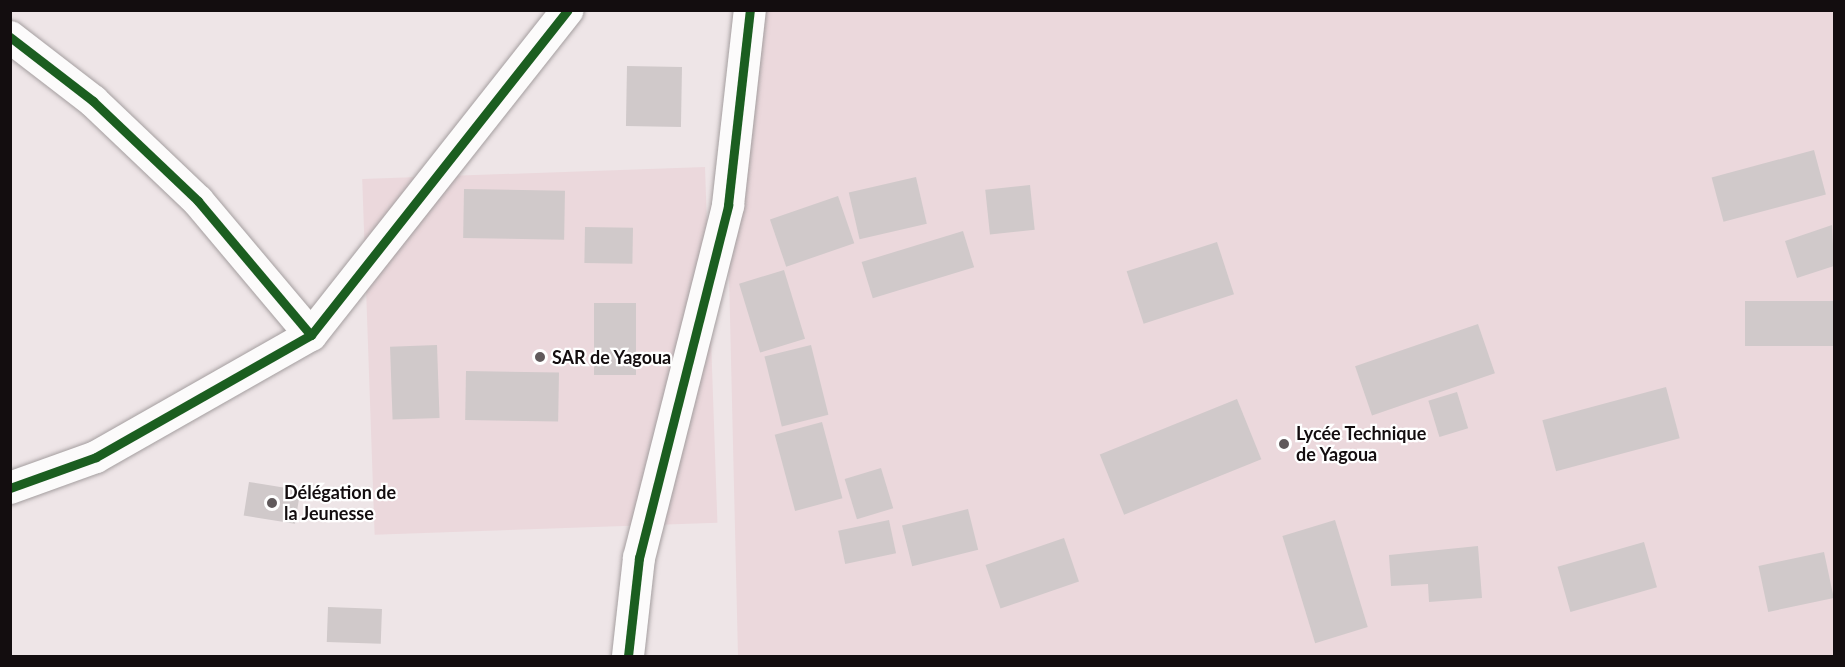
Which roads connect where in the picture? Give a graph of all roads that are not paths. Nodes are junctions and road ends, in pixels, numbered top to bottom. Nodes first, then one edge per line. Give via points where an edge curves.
1 (568, 10) edge
2 (750, 10) edge
3 (10, 37) edge
4 (311, 335) junction
5 (10, 489) edge
6 (628, 657) edge

1 - 4 street
2 - 6 street via 728,205 639,558
3 - 4 street via 93,101 198,201
4 - 5 street via 96,457

